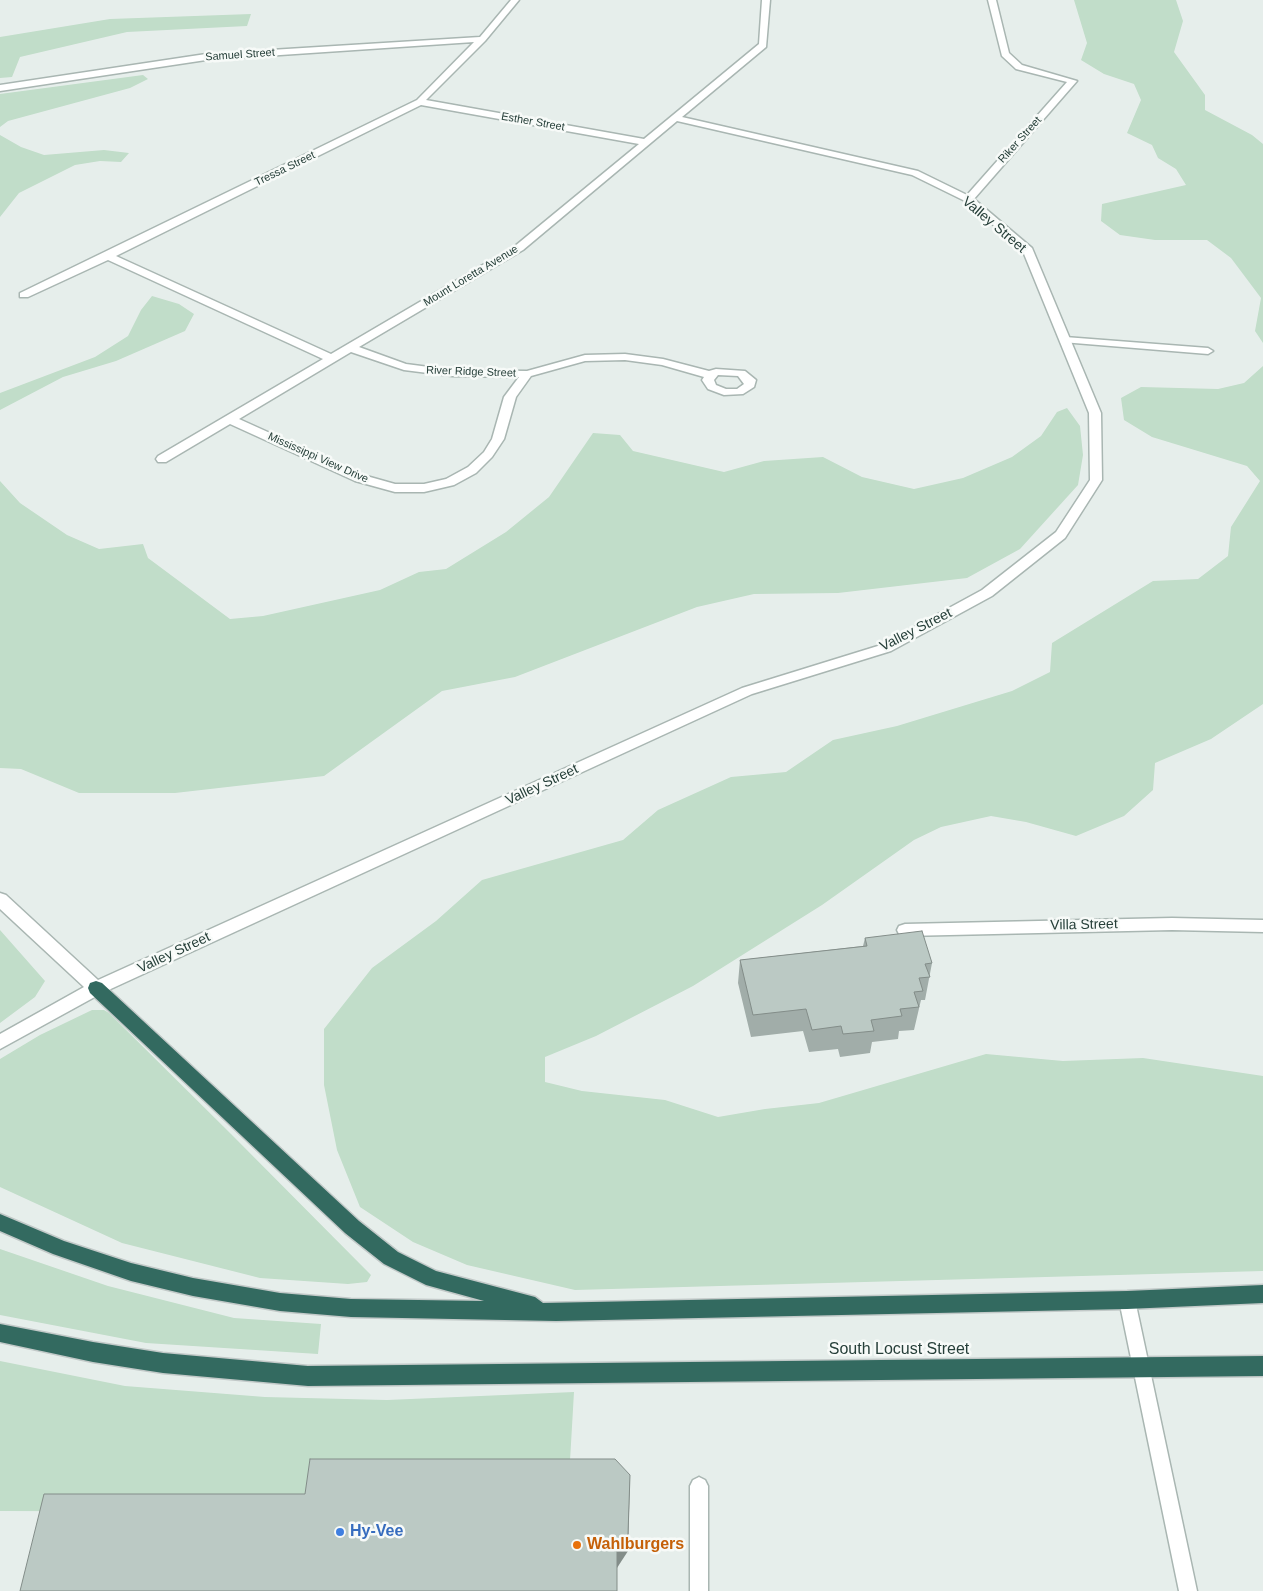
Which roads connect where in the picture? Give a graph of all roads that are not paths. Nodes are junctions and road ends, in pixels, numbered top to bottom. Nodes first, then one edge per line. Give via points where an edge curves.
1 (515, 0) edge
2 (766, 0) edge
3 (992, 0) edge
4 (482, 39) junction
5 (0, 88) edge
6 (420, 102) junction
7 (677, 118) junction
8 (645, 142) junction
9 (968, 199) junction
10 (108, 256) junction
11 (24, 296) dead end
12 (1065, 340) junction
13 (351, 348) junction
14 (1208, 351) dead end
15 (332, 359) junction
16 (527, 374) junction
17 (710, 375) dead end
18 (230, 419) junction
19 (162, 459) dead end
20 (0, 899) edge
21 (1263, 926) edge
22 (904, 930) dead end
23 (96, 988) junction
24 (0, 1042) edge
25 (0, 1222) edge
26 (1263, 1294) edge
27 (1127, 1300) junction
28 (556, 1312) junction
29 (0, 1333) edge
30 (1263, 1366) edge
31 (1140, 1369) junction
32 (700, 1486) dead end
33 (699, 1591) edge
34 (1188, 1591) edge

1 - 4 street, Tressa Street
2 - 7 street, Mount Loretta Avenue via 763,45
3 - 9 street, Riker Street via 1005,54 1019,67 1073,81
4 - 5 street, Samuel Street via 206,57
4 - 6 street, Tressa Street
6 - 8 street, Esther Street
6 - 10 street, Tressa Street
7 - 8 street, Mount Loretta Avenue
7 - 9 street, Valley Street via 915,173
8 - 13 street, Mount Loretta Avenue via 519,248
9 - 12 street, Valley Street via 1027,248
10 - 11 street, Tressa Street
10 - 15 street
12 - 14 lane
12 - 23 street, Valley Street via 1095,413 1096,480 1061,535 987,593 886,648 747,691
13 - 15 street, Mount Loretta Avenue
13 - 16 street, River Ridge Street via 385,362 425,371
15 - 18 street, Mount Loretta Avenue
16 - 17 street, River Ridge Street via 585,358 625,357 662,362
16 - 18 street, Mississippi View Drive via 510,397 498,439 488,454 472,470 450,482 424,488 395,488 358,478
18 - 19 street, Mount Loretta Avenue
20 - 23 street
21 - 22 street, Villa Street via 1093,925
23 - 24 street, Valley Street
23 - 28 highway via 352,1228 391,1258 433,1279
25 - 28 highway via 60,1248 131,1272 280,1302 386,1310
26 - 27 highway
27 - 28 highway
27 - 31 lane
29 - 31 highway, South Locust Street via 93,1352 237,1371 355,1377 535,1372
30 - 31 highway, South Locust Street
31 - 34 lane
32 - 33 lane

